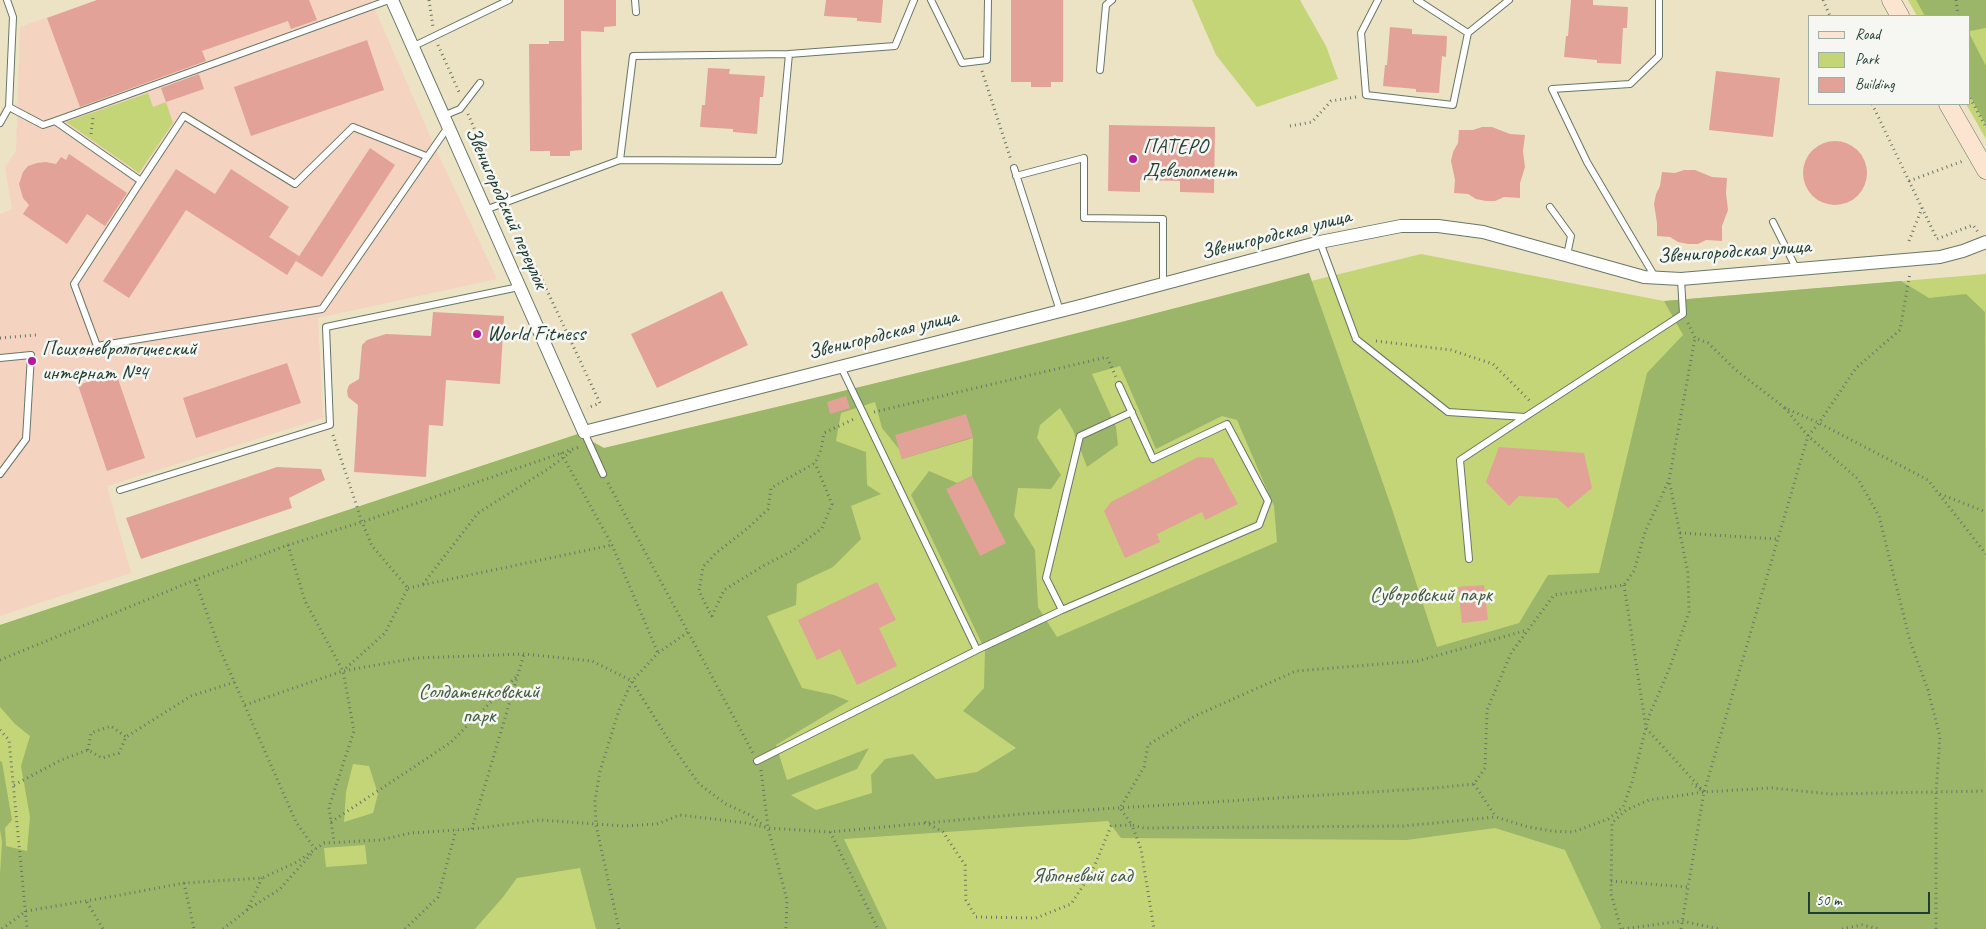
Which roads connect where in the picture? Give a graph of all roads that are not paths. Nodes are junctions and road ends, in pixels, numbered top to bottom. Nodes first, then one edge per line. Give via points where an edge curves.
1 (7, 0) edge
2 (390, 0) edge
3 (509, 0) edge
4 (635, 0) edge
5 (914, 0) edge
6 (931, 0) edge
7 (988, 0) edge
8 (1112, 0) edge
9 (1378, 0) edge
10 (1417, 0) edge
11 (1509, 0) edge
12 (1659, 0) edge
13 (1891, 0) edge
14 (636, 12) dead end
15 (1899, 15) edge
16 (1468, 33) junction
17 (412, 47) junction
18 (789, 54) junction
19 (1100, 70) dead end
20 (480, 83) dead end
21 (1949, 105) edge
22 (9, 107) junction
23 (55, 121) junction
24 (446, 121) junction
25 (0, 123) edge
26 (426, 156) junction
27 (620, 160) junction
28 (1014, 168) road end
29 (1986, 170) edge
30 (1016, 176) junction
31 (141, 181) junction
32 (1550, 207) dead end
33 (485, 210) junction
34 (1773, 222) dead end
35 (1984, 240) edge
36 (1320, 242) junction
37 (1567, 255) junction
38 (1796, 268) junction
39 (1657, 279) junction
40 (1681, 279) junction
41 (1163, 284) junction
42 (519, 287) junction
43 (1060, 311) junction
44 (0, 358) edge
45 (841, 367) junction
46 (1119, 385) dead end
47 (1132, 412) junction
48 (1525, 417) junction
49 (587, 438) junction
50 (0, 474) edge
51 (603, 474) road end
52 (120, 490) dead end
53 (1469, 559) dead end
54 (1062, 610) junction
55 (977, 650) junction
56 (757, 760) road end

1 - 22 lane via 13,17
2 - 17 street, Звенигородский переулок
2 - 23 lane
3 - 17 lane
4 - 14 lane
5 - 18 lane via 895,46
6 - 7 lane via 962,63 987,60
8 - 19 lane via 1106,5
9 - 16 lane via 1361,33 1366,95 1453,105
10 - 16 lane
11 - 16 lane
12 - 39 lane via 1659,56 1630,84 1552,89 1587,162
13 - 15 street
17 - 24 street, Звенигородский переулок
18 - 27 lane via 634,56
18 - 27 lane via 779,161
20 - 24 lane
21 - 29 street
22 - 23 lane via 43,124
22 - 25 lane
23 - 31 lane
24 - 26 lane
24 - 33 street, Звенигородский переулок
26 - 31 lane via 353,127 295,184 184,116
26 - 31 lane via 322,309 97,346 74,284
27 - 33 lane
28 - 30 lane
30 - 41 lane via 1084,158 1084,218 1163,219
30 - 43 lane
32 - 37 lane via 1571,236
33 - 42 street, Звенигородский переулок
34 - 38 lane
35 - 38 street, Звенигородская улица via 1963,251 1940,257
36 - 37 street, Звенигородская улица via 1401,226 1438,226 1484,232
36 - 41 street, Звенигородская улица
36 - 48 lane via 1356,339 1448,412
37 - 39 street, Звенигородская улица
38 - 40 street, Звенигородская улица
39 - 40 street, Звенигородская улица
40 - 48 lane via 1683,314
41 - 43 street, Звенигородская улица
42 - 49 street, Звенигородский переулок
42 - 52 lane via 326,327 330,425
43 - 45 street, Звенигородская улица
44 - 50 lane via 31,355 26,439
45 - 49 street, Звенигородская улица
45 - 55 lane
46 - 47 lane
47 - 54 lane via 1080,436 1046,578
47 - 54 lane via 1153,459 1227,424 1268,500 1265,509 1259,525
48 - 53 lane via 1460,460
49 - 51 lane
54 - 55 lane
55 - 56 lane

